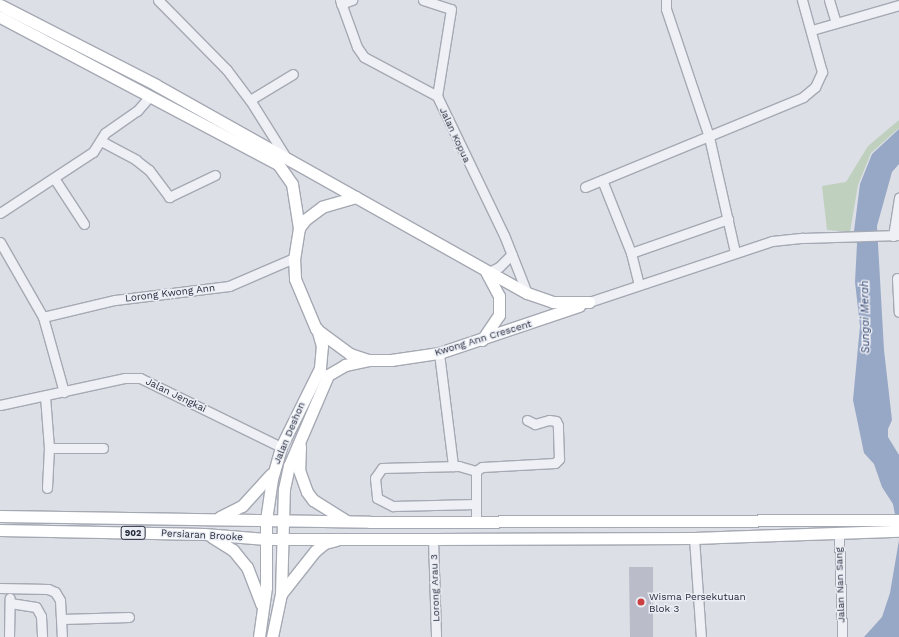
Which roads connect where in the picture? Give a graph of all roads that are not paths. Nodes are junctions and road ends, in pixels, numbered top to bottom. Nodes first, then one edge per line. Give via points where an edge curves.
1 (158, 0) edge
2 (352, 0) edge
3 (423, 0) edge
4 (666, 0) edge
5 (802, 0) edge
6 (829, 0) edge
7 (341, 2) edge
8 (0, 5) edge
9 (899, 5) edge
10 (0, 17) edge
11 (836, 23) junction
12 (812, 30) junction
13 (293, 74) dead end
14 (150, 96) junction
15 (437, 96) junction
16 (250, 100) junction
17 (709, 137) junction
18 (101, 141) junction
19 (284, 156) junction
20 (216, 175) dead end
21 (54, 178) junction
22 (602, 180) junction
23 (586, 187) dead end
24 (356, 197) junction
25 (899, 197) edge
26 (0, 213) edge
27 (728, 219) junction
28 (84, 224) dead end
29 (299, 228) junction
30 (896, 235) edge
31 (0, 242) edge
32 (735, 252) junction
33 (631, 253) junction
34 (512, 254) junction
35 (294, 258) junction
36 (486, 270) junction
37 (897, 278) dead end
38 (639, 285) junction
39 (527, 293) junction
40 (589, 302) junction
41 (899, 312) edge
42 (43, 317) junction
43 (316, 329) junction
44 (481, 340) junction
45 (438, 353) junction
46 (368, 360) junction
47 (64, 392) junction
48 (45, 396) junction
49 (0, 405) edge
50 (527, 420) dead end
51 (301, 433) junction
52 (281, 447) junction
53 (49, 448) junction
54 (103, 448) dead end
55 (453, 466) junction
56 (274, 469) junction
57 (476, 471) junction
58 (47, 488) dead end
59 (476, 504) junction
60 (0, 516) edge
61 (216, 519) junction
62 (266, 520) junction
63 (894, 520) edge
64 (283, 521) junction
65 (346, 521) junction
66 (476, 522) junction
67 (0, 530) edge
68 (894, 531) edge
69 (204, 534) junction
70 (839, 534) junction
71 (344, 537) junction
72 (283, 538) junction
73 (694, 538) junction
74 (266, 539) junction
75 (433, 539) junction
76 (0, 588) edge
77 (10, 589) junction
78 (281, 594) junction
79 (10, 603) junction
80 (129, 617) dead end
81 (62, 619) junction
82 (263, 619) junction
83 (9, 637) edge
84 (42, 637) edge
85 (62, 637) edge
86 (259, 637) edge
87 (272, 637) edge
88 (436, 637) edge
89 (701, 637) edge
90 (842, 637) edge

1 - 16 street via 211,51
2 - 7 street
3 - 15 street, Jalan Kopua via 451,9
4 - 17 street via 666,9
5 - 12 street
6 - 11 street
7 - 15 street via 357,47 364,56
8 - 19 main road via 156,85
9 - 11 street
10 - 14 main road, Kwong Ann Crescent
11 - 12 street
12 - 17 street via 822,72 816,87 803,97
13 - 16 street
14 - 18 street via 137,111 105,133
14 - 29 main road, Kwong Ann Crescent via 278,164 292,184
15 - 34 street, Jalan Kopua
16 - 19 street
17 - 22 street
17 - 27 street
18 - 20 street via 132,157 149,170 169,197
18 - 21 street via 96,150
19 - 24 main road
21 - 26 street
21 - 28 street
22 - 23 street
22 - 33 street
24 - 29 main road via 322,207
24 - 36 main road
25 - 30 street
27 - 32 street
27 - 33 street
29 - 35 main road, Kwong Ann Crescent
30 - 32 street via 788,239
31 - 42 street
32 - 38 street
33 - 38 street
34 - 36 street via 499,267
34 - 39 street, Jalan Kopua
35 - 42 street, Lorong Kwong Ann via 229,286 115,300
35 - 43 main road, Kwong Ann Crescent via 295,280
36 - 39 main road
36 - 44 main road via 495,285 500,315
37 - 41 street
38 - 40 street
39 - 40 main road via 552,302
40 - 44 main road, Kwong Ann Crescent
42 - 47 street
43 - 46 main road, Kwong Ann Crescent via 340,348
43 - 52 main road, Jalan Deshon via 322,346 320,368
44 - 45 main road, Kwong Ann Crescent
45 - 46 main road, Kwong Ann Crescent via 390,360
45 - 55 street
46 - 51 main road, Jalan Deshon via 345,365 328,375
47 - 48 street, Jalan Jengkai
47 - 52 street, Jalan Jengkai via 125,378 140,378
48 - 49 street, Jalan Jengkai
48 - 53 street
50 - 57 street via 535,424 556,421 559,459 555,463 482,467
51 - 64 main road, Jalan Deshon via 284,489
51 - 65 main road via 300,480 313,500
52 - 56 main road, Jalan Deshon
53 - 54 street
53 - 58 street
55 - 57 street
55 - 59 street via 382,468 375,478 376,494 383,503 393,506
56 - 61 main road via 260,489 242,506
56 - 62 main road, Jalan Deshon
57 - 59 street
59 - 66 street
60 - 61 main road, Persiaran Brooke / 902
61 - 62 main road, Persiaran Brooke / 902
62 - 64 main road, Persiaran Brooke / 902
62 - 74 main road, Jalan Deshon
63 - 66 main road, Persiaran Brooke
64 - 65 main road, Persiaran Brooke
64 - 72 main road, Jalan Deshon
65 - 66 main road, Persiaran Brooke
67 - 69 main road, Persiaran Brooke / 902
68 - 70 main road, Persiaran Brooke
69 - 74 main road, Persiaran Brooke / 902
69 - 82 main road via 227,544 247,567 258,590
70 - 73 main road, Persiaran Brooke
70 - 90 street, Jalan Nan Sang
71 - 72 main road, Persiaran Brooke
71 - 75 main road, Persiaran Brooke
71 - 78 main road via 325,543 315,551
72 - 74 main road, Persiaran Brooke / 902
72 - 78 main road, Jalan Deshon
73 - 75 main road, Persiaran Brooke
73 - 89 street
74 - 82 main road, Jalan Deshon
75 - 88 street, Lorong Arau 3
76 - 77 street
77 - 79 street
77 - 81 street via 48,589 55,592 60,600
78 - 87 main road, Jalan Deshon
79 - 83 street
79 - 84 street via 36,607 41,616
80 - 81 street
81 - 85 street
82 - 86 main road, Jalan Deshon

